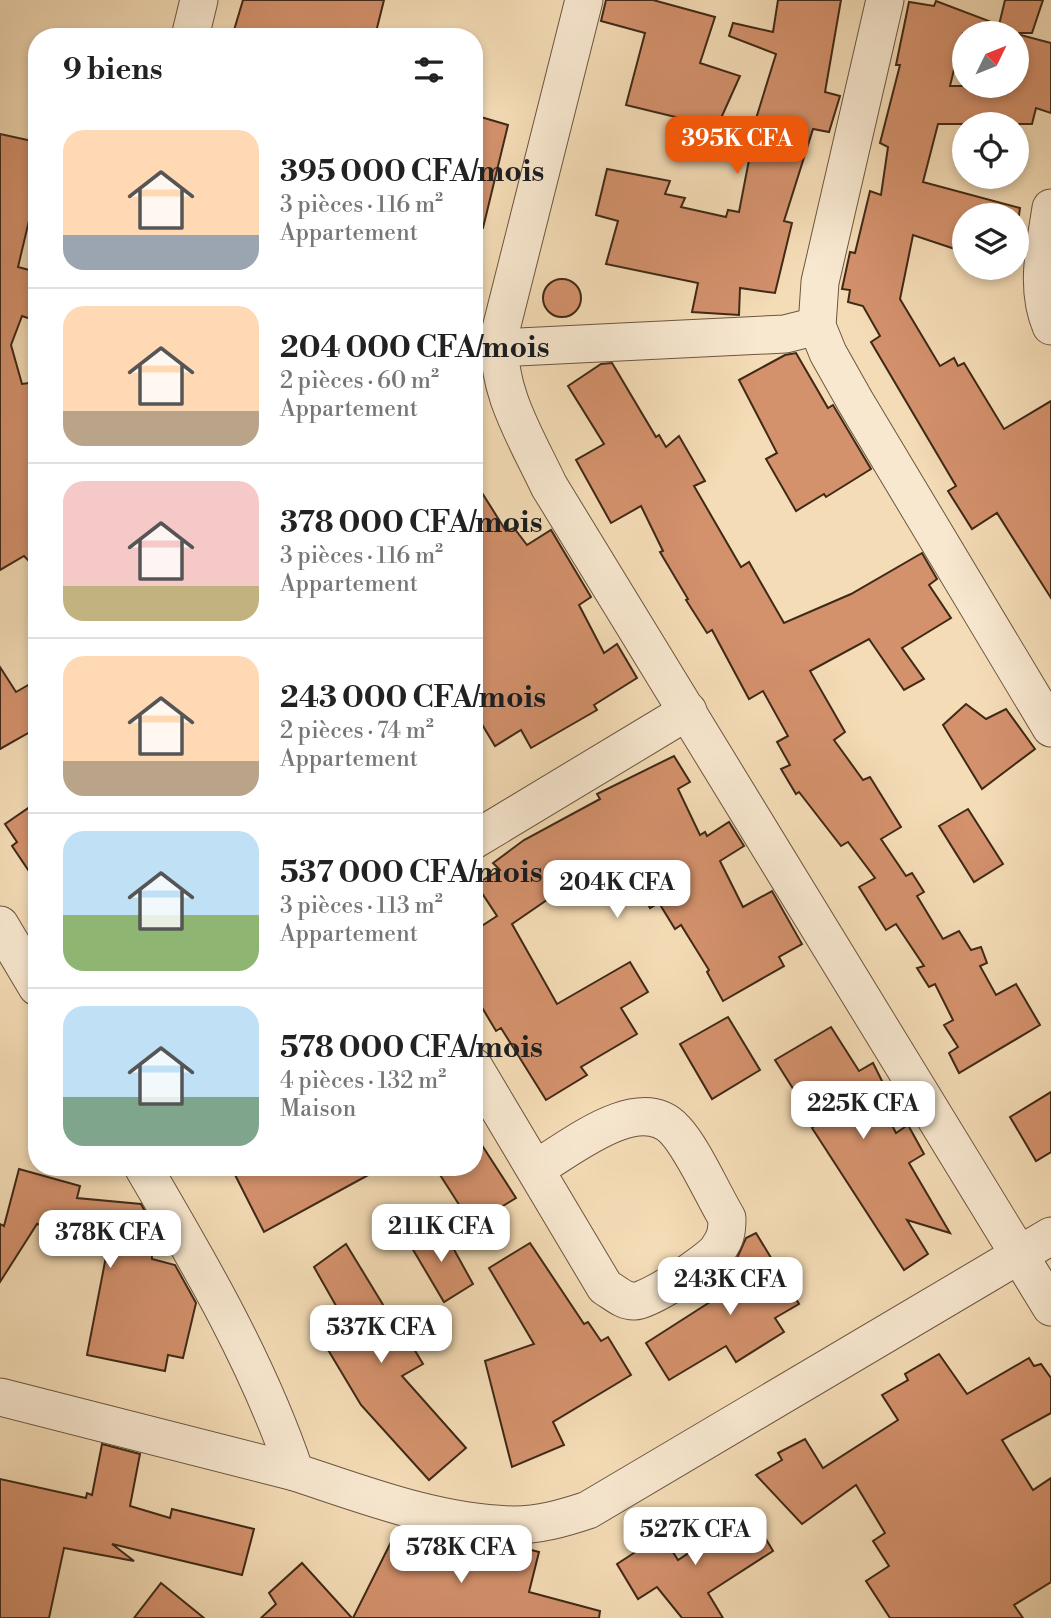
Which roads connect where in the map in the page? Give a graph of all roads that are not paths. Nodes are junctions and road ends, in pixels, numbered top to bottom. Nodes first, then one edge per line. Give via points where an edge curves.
1 (199, 0) edge
2 (584, 0) edge
3 (885, 0) edge
4 (192, 28) edge
5 (1051, 208) edge
6 (817, 326) junction
7 (1051, 326) edge
8 (499, 348) junction
9 (688, 711) junction
10 (1051, 728) edge
11 (483, 835) edge
12 (0, 925) edge
13 (28, 972) edge
14 (483, 1081) edge
15 (537, 1168) junction
16 (148, 1176) edge
17 (1051, 1236) edge
18 (1019, 1253) junction
19 (1051, 1307) edge
20 (0, 1397) edge
21 (295, 1472) junction

1 - 4 street
2 - 8 street
3 - 6 street via 820,282
5 - 7 street via 1042,270 1042,304
6 - 8 street via 785,334
6 - 10 street via 855,401
8 - 9 street via 506,394 549,486
9 - 11 street
9 - 18 street
12 - 13 street
14 - 15 street
15 - 15 street via 606,1287 620,1297 635,1301 656,1294 717,1252 727,1233 727,1218 676,1130 658,1116 636,1115 614,1123
16 - 21 street via 214,1287 275,1414
17 - 18 street
18 - 19 street
18 - 21 street via 588,1510 556,1521 515,1525 430,1512
20 - 21 street

